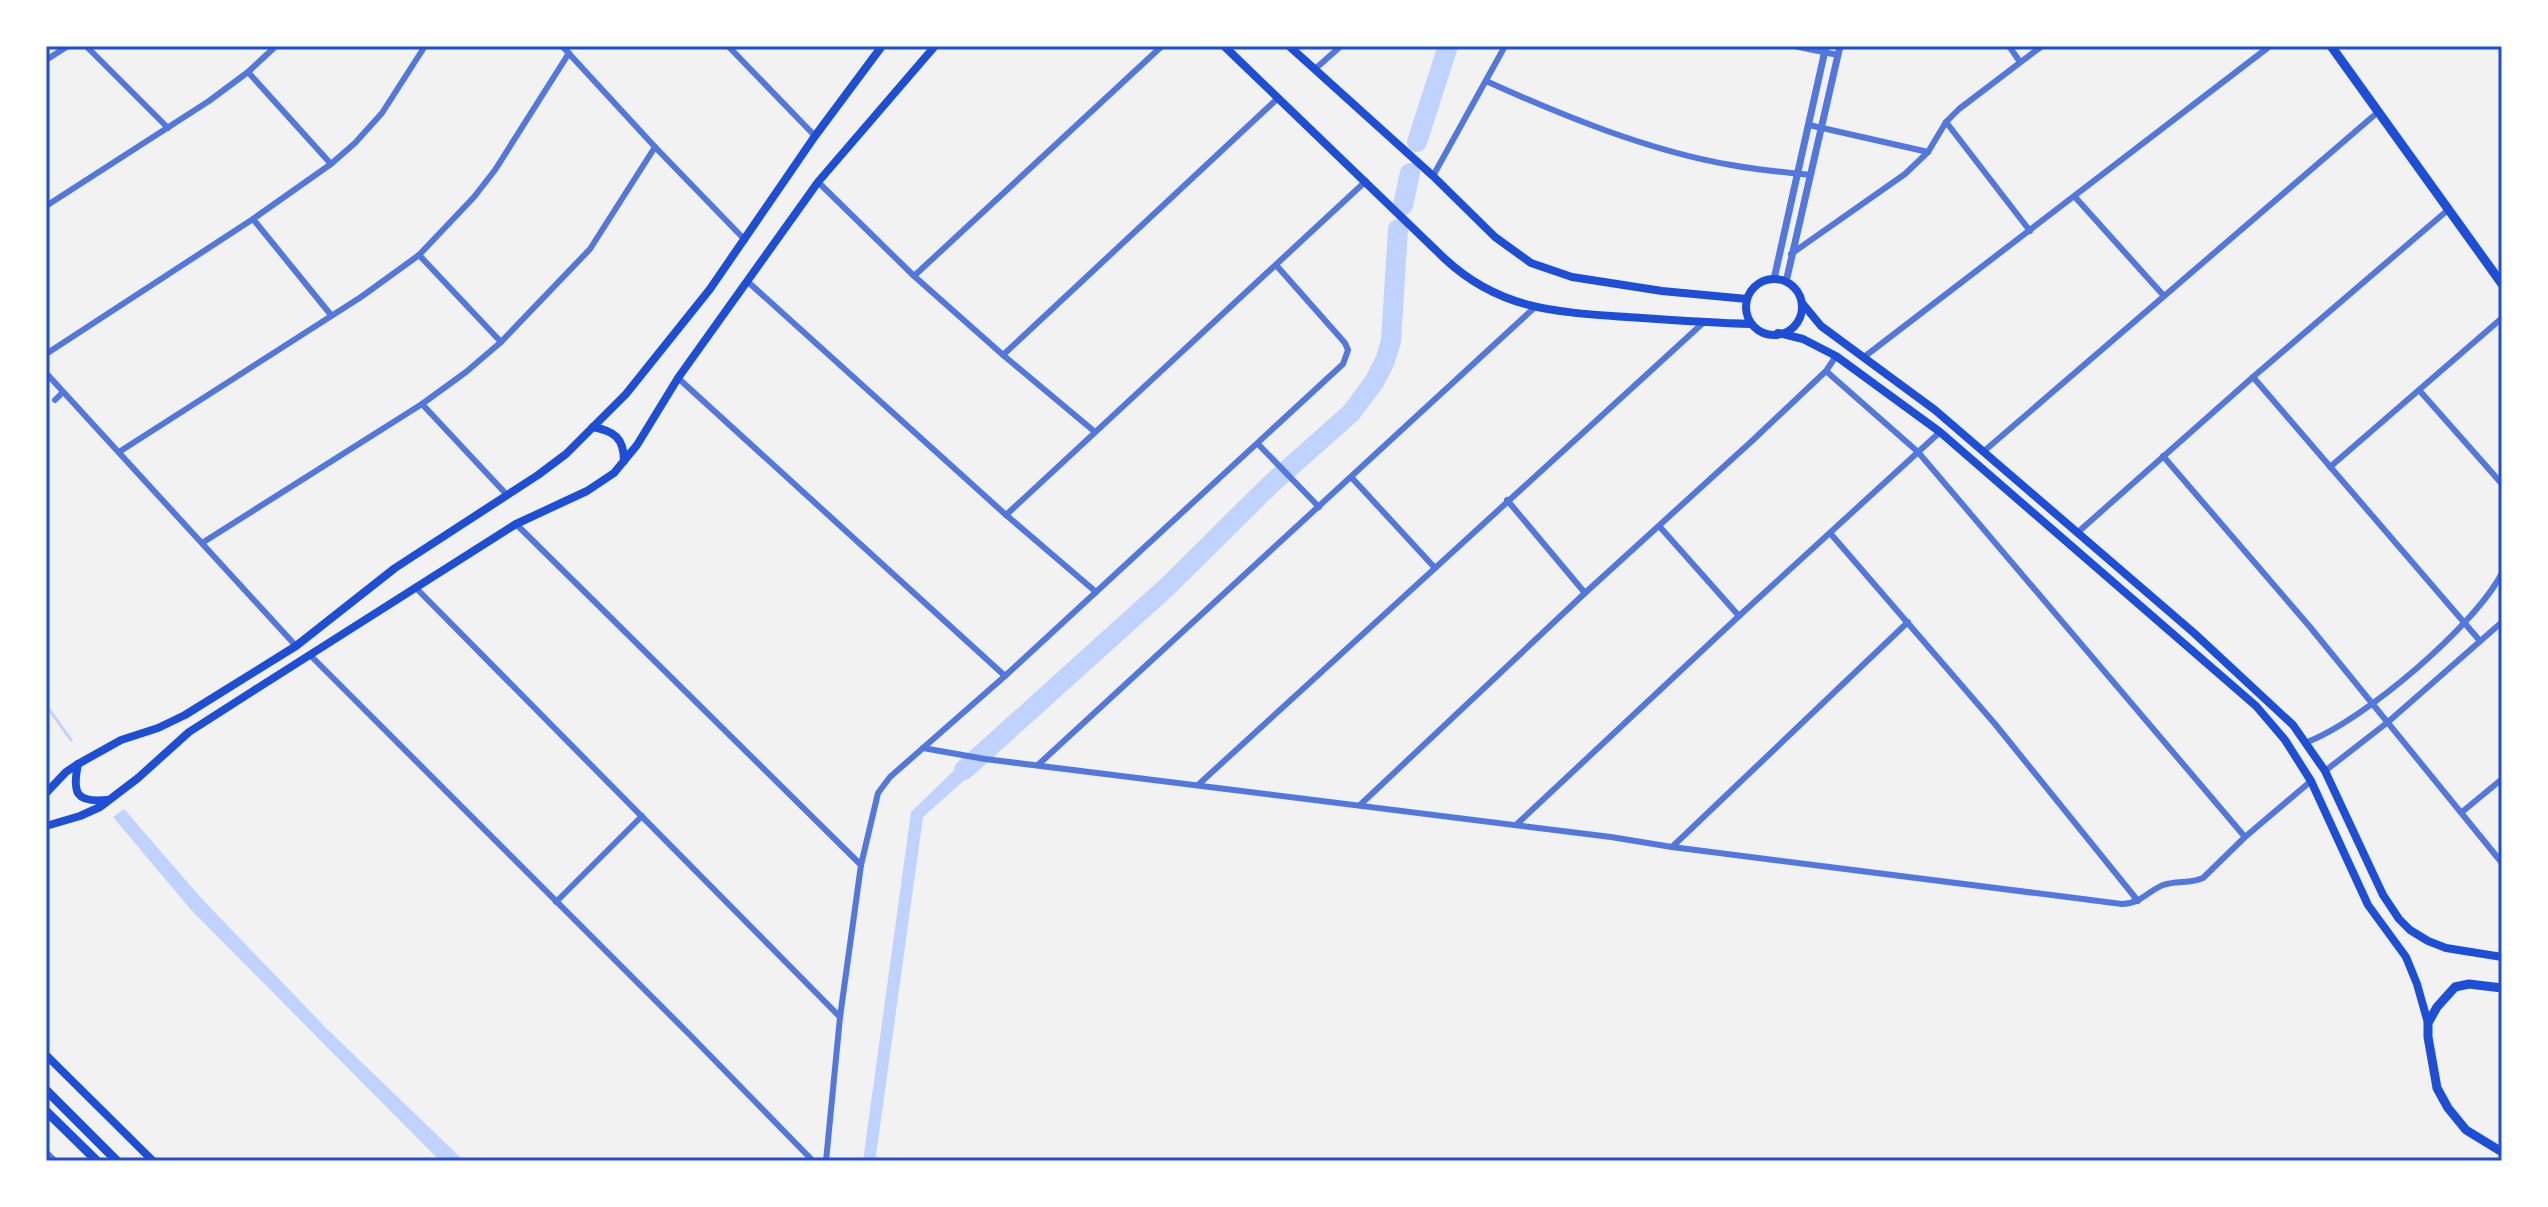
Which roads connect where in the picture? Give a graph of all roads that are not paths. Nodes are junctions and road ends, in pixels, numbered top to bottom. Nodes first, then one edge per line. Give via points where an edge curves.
1 (68, 46) edge
2 (86, 46) edge
3 (276, 46) edge
4 (425, 46) edge
5 (562, 46) edge
6 (882, 46) edge
7 (935, 46) edge
8 (1162, 46) edge
9 (1224, 46) edge
10 (1289, 46) edge
11 (1341, 46) edge
12 (1505, 46) edge
13 (1794, 46) edge
14 (2009, 46) edge
15 (2042, 46) edge
16 (2270, 46) edge
17 (2331, 46) edge
18 (733, 48) edge
19 (1826, 49) edge
20 (1839, 50) edge
21 (569, 53) junction
22 (46, 60) edge
23 (2020, 62) junction
24 (1315, 69) junction
25 (248, 72) junction
26 (1486, 81) junction
27 (1277, 99) junction
28 (2378, 112) junction
29 (1946, 122) junction
30 (1809, 125) junction
31 (1822, 127) junction
32 (168, 128) junction
33 (815, 136) junction
34 (655, 147) junction
35 (1928, 152) junction
36 (331, 164) junction
37 (1799, 174) junction
38 (1810, 175) junction
39 (1433, 176) junction
40 (1366, 181) junction
41 (818, 182) junction
42 (2075, 197) junction
43 (46, 206) edge
44 (2449, 209) junction
45 (253, 219) junction
46 (2030, 231) junction
47 (745, 240) junction
48 (1791, 254) junction
49 (419, 255) junction
50 (1276, 265) junction
51 (914, 276) junction
52 (1774, 279) junction
53 (747, 281) junction
54 (1786, 282) junction
55 (2502, 284) edge
56 (2164, 296) junction
57 (1747, 299) junction
58 (1802, 303) junction
59 (1534, 308) junction
60 (331, 315) junction
61 (2502, 318) edge
62 (1703, 323) junction
63 (1751, 324) junction
64 (1778, 333) junction
65 (501, 342) junction
66 (46, 354) edge
67 (1003, 355) junction
68 (1836, 356) junction
69 (1864, 357) junction
70 (1826, 371) junction
71 (46, 373) edge
72 (2253, 377) junction
73 (678, 378) junction
74 (61, 390) junction
75 (2419, 390) junction
76 (52, 398) dead end
77 (422, 404) junction
78 (593, 427) junction
79 (98, 430) junction
80 (1095, 432) junction
81 (1940, 432) junction
82 (90, 438) dead end
83 (1258, 444) junction
84 (119, 452) junction
85 (1918, 452) junction
86 (1983, 452) junction
87 (2163, 456) junction
88 (624, 461) junction
89 (2330, 467) junction
90 (136, 470) junction
91 (127, 478) dead end
92 (1352, 478) junction
93 (2502, 484) edge
94 (507, 495) junction
95 (1507, 500) junction
96 (1319, 507) junction
97 (174, 511) junction
98 (1006, 515) junction
99 (165, 520) dead end
100 (516, 524) junction
101 (1660, 527) junction
102 (1830, 533) junction
103 (2077, 533) junction
104 (202, 543) junction
105 (211, 552) junction
106 (203, 560) dead end
107 (1435, 568) junction
108 (2502, 573) edge
109 (415, 587) junction
110 (247, 592) junction
111 (1096, 592) junction
112 (1585, 593) junction
113 (239, 599) dead end
114 (1739, 616) junction
115 (1908, 622) junction
116 (2502, 622) edge
117 (2464, 623) junction
118 (2480, 641) junction
119 (296, 646) junction
120 (310, 655) junction
121 (1005, 676) junction
122 (2373, 703) junction
123 (2388, 722) junction
124 (2307, 742) junction
125 (923, 748) junction
126 (78, 764) junction
127 (1039, 764) junction
128 (2325, 771) junction
129 (2502, 779) edge
130 (2311, 781) junction
131 (1199, 784) junction
132 (46, 793) edge
133 (110, 799) junction
134 (1360, 805) junction
135 (2462, 812) junction
136 (642, 816) junction
137 (1516, 825) junction
138 (46, 826) edge
139 (2245, 837) junction
140 (1672, 847) junction
141 (2502, 863) edge
142 (861, 865) junction
143 (2138, 901) junction
144 (556, 902) junction
145 (2502, 957) edge
146 (2502, 988) edge
147 (840, 1017) junction
148 (2428, 1023) junction
149 (46, 1055) edge
150 (46, 1090) edge
151 (46, 1111) edge
152 (46, 1119) edge
153 (73, 1136) junction
154 (46, 1152) edge
155 (2502, 1152) edge
156 (55, 1161) edge
157 (97, 1161) edge
158 (117, 1161) edge
159 (153, 1161) edge
160 (813, 1161) edge
161 (826, 1161) edge

1 - 22 street
2 - 32 street
3 - 25 street
4 - 36 street via 382,113
5 - 21 street
6 - 33 main road
7 - 41 main road
8 - 51 street
9 - 27 main road
10 - 24 main road
11 - 24 street
12 - 26 street
13 - 19 street
14 - 23 street
15 - 23 street
16 - 42 street
17 - 28 main road
18 - 33 street
19 - 20 street
19 - 30 street
20 - 31 street
21 - 34 street
21 - 49 street via 481,188
23 - 29 street
24 - 39 main road
25 - 32 street
25 - 36 street
26 - 37 street via 1666,149
26 - 39 street
27 - 40 main road
27 - 67 street
28 - 44 main road
28 - 56 street
29 - 35 street
29 - 46 street
30 - 31 street
30 - 37 street
31 - 35 street
31 - 38 street
32 - 43 street
33 - 47 main road
34 - 47 street
34 - 65 street via 590,249
35 - 48 street
36 - 45 street
37 - 38 street
37 - 52 street
38 - 48 street
39 - 57 main road via 1503,244 1548,271
40 - 50 street
40 - 59 main road via 1468,279
41 - 51 street
41 - 53 main road
42 - 46 street
42 - 56 street
44 - 55 main road
44 - 72 street
45 - 60 street
45 - 66 street
46 - 69 street
47 - 78 main road via 626,394
48 - 54 street
49 - 60 street
49 - 65 street
50 - 80 street
50 - 83 street via 1348,350 1343,364
51 - 67 street
52 - 54 main road
52 - 57 main road via 1762,282
53 - 73 main road
53 - 98 street
54 - 58 main road
56 - 86 street
57 - 63 main road
58 - 64 main road via 1798,322
58 - 69 main road via 1821,326
59 - 62 main road
59 - 92 street
60 - 84 street
61 - 75 street
62 - 63 main road
62 - 95 street
63 - 64 main road
64 - 68 main road
65 - 77 street
67 - 80 street
68 - 70 street
68 - 81 main road
69 - 86 main road
70 - 85 street
70 - 101 street
71 - 74 street
72 - 87 street
72 - 89 street
73 - 88 main road
73 - 121 street
74 - 76 street
74 - 79 street
75 - 89 street
75 - 93 street
77 - 94 street
77 - 104 street
78 - 88 main road via 617,436
78 - 94 main road via 566,454
79 - 82 street
79 - 84 street
80 - 98 street
81 - 85 street
81 - 130 main road via 2256,706
83 - 96 street
83 - 111 street
84 - 90 street
85 - 102 street
85 - 139 street
86 - 103 main road
87 - 103 street
87 - 122 street
88 - 100 main road via 594,487
89 - 117 street
90 - 91 street
90 - 97 street
92 - 96 street
92 - 107 street
94 - 119 main road via 395,568
95 - 107 street
95 - 112 street
96 - 127 street
97 - 99 street
97 - 104 street
98 - 111 street
100 - 109 main road
100 - 142 street
101 - 112 street
101 - 114 street
102 - 114 street
102 - 115 street
103 - 124 main road via 2255,687
104 - 105 street
105 - 106 street
105 - 110 street
107 - 131 street
108 - 117 street
109 - 120 main road
109 - 136 street
110 - 113 street
110 - 119 street
111 - 121 street
112 - 134 street
114 - 137 street
115 - 140 street
115 - 143 street
116 - 118 street
117 - 118 street
117 - 122 street
118 - 123 street
119 - 126 main road via 185,715
120 - 133 main road via 189,732
120 - 144 street
121 - 125 street
122 - 123 street
122 - 124 street
123 - 128 street
123 - 135 street
124 - 128 main road
125 - 127 street
125 - 142 street via 878,793
126 - 132 main road
126 - 133 main road via 78,795 88,801
127 - 131 street
128 - 145 main road via 2399,919 2437,945
129 - 135 street
130 - 139 street
130 - 148 main road via 2368,905 2406,957
131 - 134 street
133 - 138 main road via 89,813
134 - 137 street
135 - 141 street
136 - 144 street
136 - 147 street
137 - 140 street
139 - 143 street via 2203,878 2165,884
140 - 143 street via 2122,904
142 - 147 street
144 - 160 street
146 - 148 main road via 2455,987
147 - 161 street
148 - 155 main road via 2437,1088 2448,1108 2466,1130
149 - 159 main road
150 - 158 main road
151 - 153 main road
152 - 153 main road
153 - 157 main road
154 - 156 street

